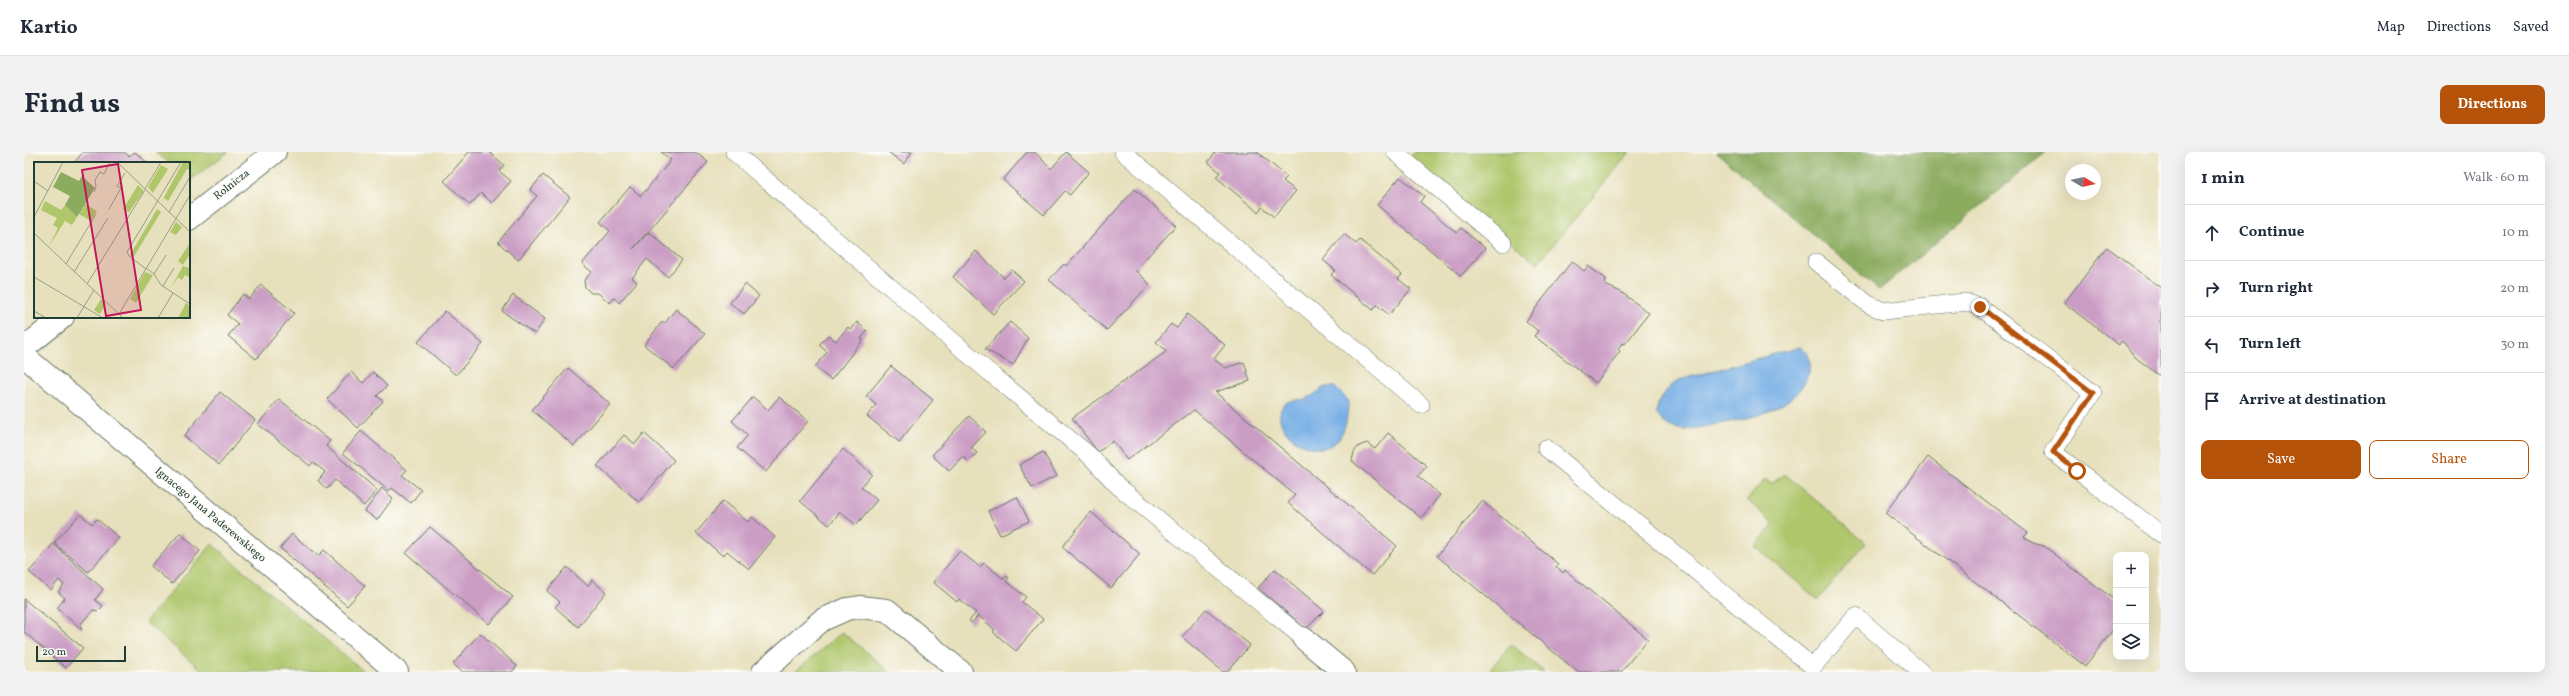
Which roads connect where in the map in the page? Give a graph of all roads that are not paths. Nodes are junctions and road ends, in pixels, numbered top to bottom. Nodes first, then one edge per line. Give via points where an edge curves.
1 (275, 152) edge
2 (734, 152) edge
3 (1123, 152) edge
4 (1395, 152) edge
5 (190, 218) edge
6 (1503, 244) dead end
7 (1816, 262) dead end
8 (62, 318) edge
9 (24, 348) edge
10 (24, 356) edge
11 (1421, 405) dead end
12 (1546, 448) dead end
13 (2161, 534) edge
14 (1303, 638) joint
15 (398, 672) edge
16 (763, 672) edge
17 (961, 672) edge
18 (1344, 672) edge
19 (1921, 672) edge

1 - 5 street, Rolnicza
2 - 14 lane via 1089,455 1118,486
3 - 11 lane
4 - 6 lane
7 - 13 lane via 1868,304 1883,311 1965,302 1980,307 2093,393 2053,452
8 - 9 street
10 - 15 street, Ignacego Jana Paderewskiego
12 - 19 lane via 1813,667 1856,616
14 - 18 street
16 - 17 street via 822,620 847,609 860,607 887,610

